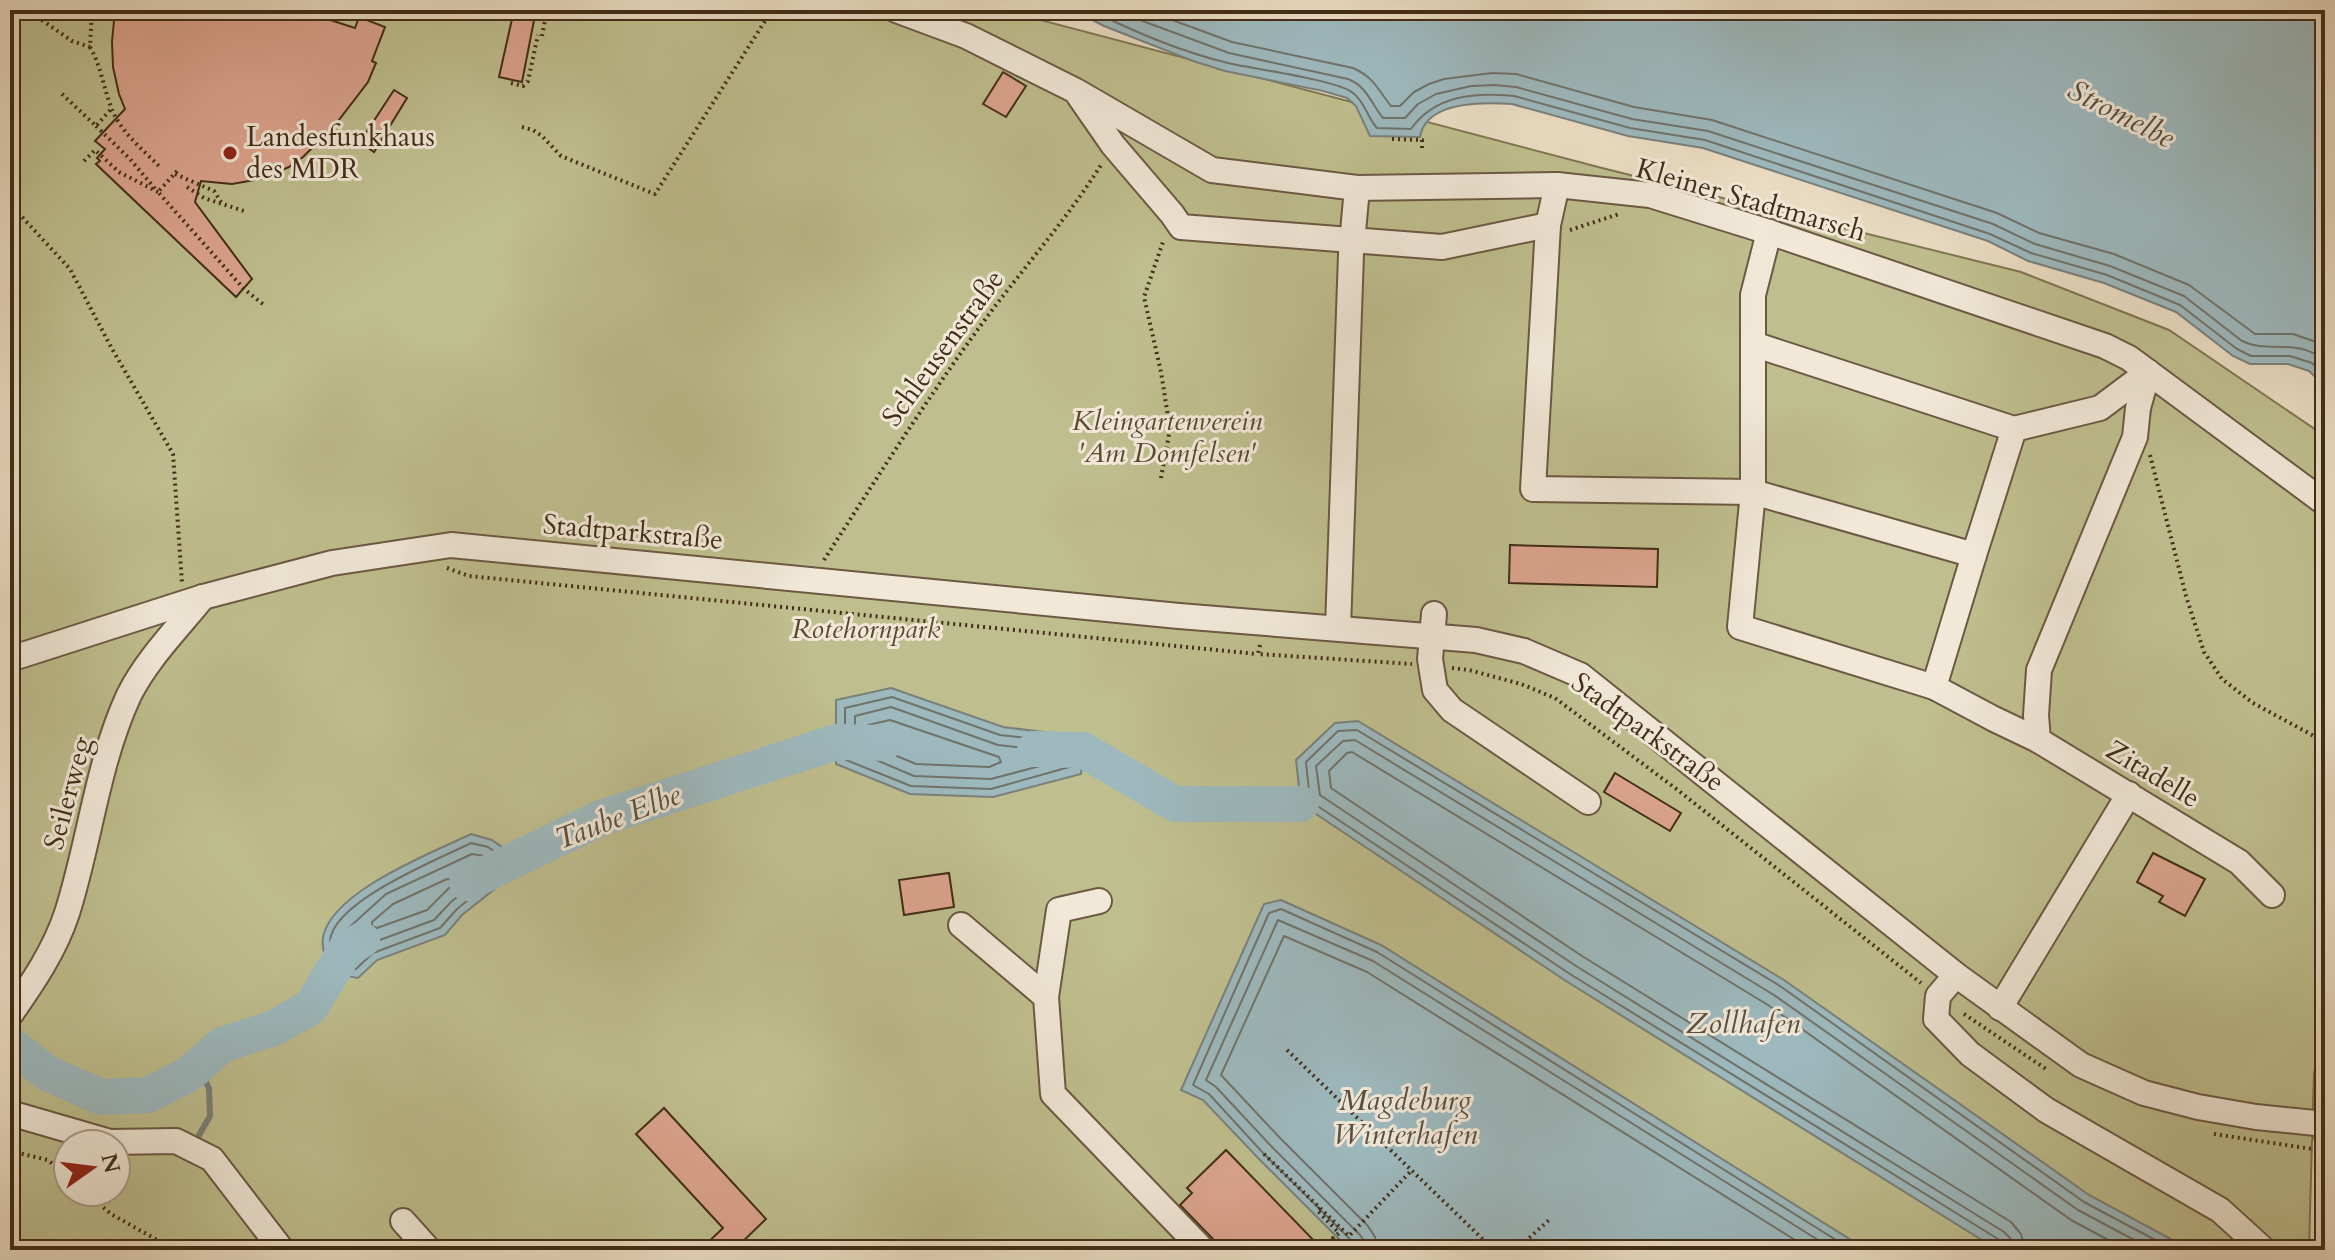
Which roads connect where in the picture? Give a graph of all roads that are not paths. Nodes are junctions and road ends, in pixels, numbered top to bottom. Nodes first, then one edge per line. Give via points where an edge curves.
1 (896, 10) edge
2 (1076, 91) junction
3 (1557, 185) junction
4 (1357, 188) junction
5 (1548, 225) junction
6 (1769, 232) junction
7 (1352, 241) junction
8 (1753, 344) junction
9 (2148, 372) junction
10 (2014, 429) junction
11 (1753, 492) junction
12 (2325, 503) edge
13 (1974, 555) junction
14 (193, 600) junction
15 (1433, 626) junction
16 (1338, 628) junction
17 (10, 659) edge
18 (1934, 687) junction
19 (2038, 740) junction
20 (2129, 794) junction
21 (1588, 802) dead end
22 (2272, 895) dead end
23 (1099, 901) dead end
24 (961, 925) dead end
25 (1956, 975) junction
26 (1046, 997) junction
27 (2000, 1008) junction
28 (10, 1015) edge
29 (10, 1113) edge
30 (2325, 1124) edge
31 (403, 1221) dead end
32 (282, 1250) edge
33 (429, 1250) edge
34 (1203, 1250) edge
35 (2264, 1250) edge

1 - 2 street, Kleiner Stadtmarsch via 966,36
2 - 4 street, Kleiner Stadtmarsch via 1212,170
2 - 7 street via 1181,227
3 - 4 street, Kleiner Stadtmarsch
3 - 5 street
3 - 6 street, Kleiner Stadtmarsch via 1650,195
4 - 7 street
5 - 7 street via 1442,247
5 - 11 street via 1533,489
6 - 8 street via 1753,295
6 - 9 street, Kleiner Stadtmarsch via 2105,346
7 - 16 street
8 - 10 street
8 - 11 street
9 - 10 street via 2100,408
9 - 12 street, Kleiner Stadtmarsch
9 - 19 street via 2135,437 2039,670
10 - 13 street
11 - 13 street
11 - 18 street, Zitadelle via 1740,627
13 - 18 street
14 - 16 street, Stadtparkstraße via 332,563 451,545
14 - 17 street, Stadtparkstraße
14 - 28 street, Seilerweg via 130,693 110,747 67,914
15 - 16 street, Stadtparkstraße
15 - 21 street via 1430,665 1435,690 1452,710
15 - 25 street, Stadtparkstraße via 1524,651 1580,675
18 - 19 street, Zitadelle
19 - 20 street, Zitadelle
20 - 22 street, Zitadelle via 2239,862
20 - 27 street
23 - 26 street via 1059,910
24 - 26 street
25 - 27 street, Stadtparkstraße
25 - 35 street via 1938,996 1936,1019 1970,1054 2046,1110 2220,1210
26 - 34 street via 1053,1094
27 - 30 street, Stadtparkstraße via 2081,1065 2144,1093 2256,1117
29 - 32 street via 110,1142 176,1141 212,1159
31 - 33 street

